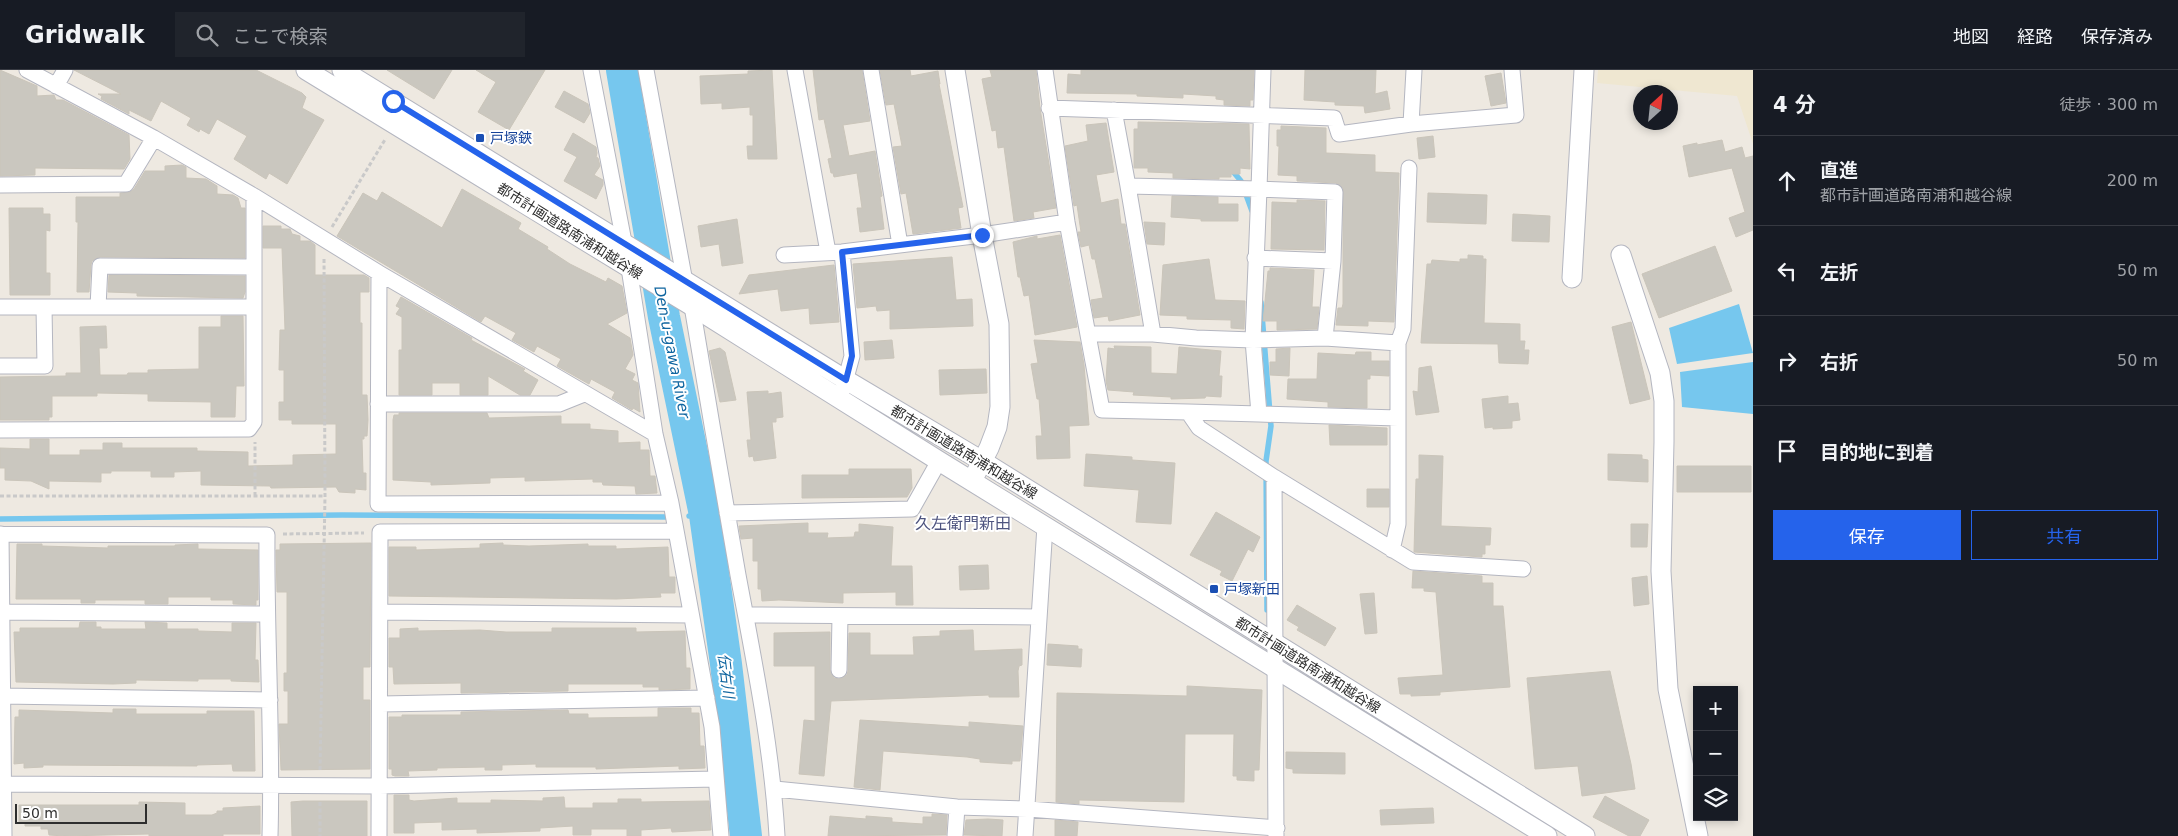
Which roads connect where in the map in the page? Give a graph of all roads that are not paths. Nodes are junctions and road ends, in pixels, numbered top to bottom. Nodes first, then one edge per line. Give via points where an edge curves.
1 (27, 70) edge
2 (65, 70) edge
3 (306, 70) edge
4 (342, 70) edge
5 (591, 70) edge
6 (646, 70) edge
7 (795, 70) edge
8 (870, 70) edge
9 (955, 70) edge
10 (1045, 70) edge
11 (1263, 70) edge
12 (1414, 70) edge
13 (1512, 70) edge
14 (1584, 70) edge
15 (56, 86) junction
16 (1049, 108) junction
17 (1114, 110) junction
18 (1261, 115) junction
19 (1410, 124) junction
20 (154, 138) junction
21 (1409, 168) dead end
22 (0, 185) edge
23 (1128, 186) junction
24 (1259, 189) junction
25 (254, 196) junction
26 (1067, 222) junction
27 (982, 235) junction
28 (629, 245) junction
29 (900, 245) junction
30 (835, 252) junction
31 (784, 255) dead end
32 (1622, 255) dead end
33 (1255, 258) junction
34 (1333, 261) junction
35 (254, 267) junction
36 (636, 273) junction
37 (379, 274) junction
38 (1572, 278) dead end
39 (684, 291) junction
40 (0, 307) edge
41 (44, 307) junction
42 (98, 307) junction
43 (253, 307) junction
44 (1089, 334) junction
45 (1153, 334) junction
46 (1325, 338) junction
47 (1253, 340) junction
48 (1398, 343) junction
49 (0, 366) edge
50 (846, 380) junction
51 (584, 394) junction
52 (839, 399) junction
53 (378, 404) junction
54 (1188, 412) junction
55 (1258, 414) junction
56 (1398, 418) junction
57 (0, 430) edge
58 (655, 434) junction
59 (939, 461) junction
60 (982, 462) junction
61 (1274, 477) junction
62 (972, 481) junction
63 (671, 504) junction
64 (727, 513) junction
65 (1045, 526) junction
66 (676, 531) junction
67 (0, 534) edge
68 (1392, 550) junction
69 (1523, 569) dead end
70 (1, 612) edge
71 (381, 612) junction
72 (266, 614) junction
73 (692, 615) junction
74 (746, 615) junction
75 (840, 616) junction
76 (1039, 617) junction
77 (1275, 645) junction
78 (839, 670) dead end
79 (1276, 670) junction
80 (1, 696) edge
81 (707, 698) junction
82 (270, 700) junction
83 (381, 704) junction
84 (716, 778) junction
85 (2, 784) edge
86 (271, 786) junction
87 (379, 786) junction
88 (775, 789) junction
89 (957, 807) junction
90 (1028, 809) junction
91 (1277, 832) edge
92 (4, 836) edge
93 (270, 836) edge
94 (380, 836) edge
95 (721, 836) edge
96 (778, 836) edge
97 (955, 836) edge
98 (1025, 836) edge
99 (1547, 836) edge
100 (1585, 836) edge
101 (1698, 836) edge

1 - 15 street
2 - 15 street
3 - 36 street, 都市計画道路南浦和越谷線
4 - 28 street, 都市計画道路南浦和越谷線
5 - 28 street
6 - 39 street
7 - 30 street
8 - 29 street
9 - 27 street
10 - 16 street
11 - 18 street
12 - 19 street
13 - 19 street via 1516,115
14 - 38 street
15 - 20 street
16 - 17 street
16 - 26 street
17 - 18 street
17 - 23 street
18 - 19 street via 1334,118 1339,134
18 - 24 street
20 - 22 street via 126,184
20 - 25 street
21 - 48 street via 1404,329
23 - 24 street
23 - 45 street
24 - 33 street
24 - 34 street via 1335,192
25 - 35 street
25 - 37 street
26 - 27 street
26 - 44 street
27 - 29 street
27 - 60 street via 999,324 1000,407 997,427
28 - 36 street
28 - 39 street, 都市計画道路南浦和越谷線
29 - 30 street
30 - 31 street
30 - 50 street via 852,356
32 - 101 street via 1660,373 1664,401 1661,571 1668,689
33 - 34 street
33 - 47 street
34 - 46 street
35 - 42 street via 100,266
35 - 43 street
36 - 39 street, 都市計画道路南浦和越谷線
36 - 58 street
37 - 51 street
37 - 53 street
39 - 50 street, 都市計画道路南浦和越谷線
39 - 52 street, 都市計画道路南浦和越谷線
39 - 64 street
40 - 41 street
41 - 42 street
41 - 49 street via 45,366
42 - 43 street
43 - 57 street via 254,422 248,429
44 - 45 street
44 - 54 street via 1102,410
45 - 47 street
46 - 47 street
46 - 48 street
47 - 55 street
48 - 56 street
50 - 52 street
50 - 60 street, 都市計画道路南浦和越谷線
51 - 53 street via 559,404
51 - 58 street
52 - 59 street, 都市計画道路南浦和越谷線
53 - 63 street via 378,504
54 - 55 street
54 - 61 street via 1199,428
55 - 56 street
56 - 68 street via 1398,524
58 - 63 street
59 - 62 street, 都市計画道路南浦和越谷線
59 - 64 street via 912,509
60 - 62 street
60 - 77 street, 都市計画道路南浦和越谷線
61 - 68 street
61 - 77 street
62 - 65 street, 都市計画道路南浦和越谷線
63 - 66 street
64 - 74 street
65 - 76 street
65 - 79 street, 都市計画道路南浦和越谷線
66 - 71 street via 380,532
66 - 73 street
67 - 70 street
67 - 72 street via 267,535
68 - 69 street via 1413,562
70 - 72 street
70 - 80 street
71 - 73 street
71 - 83 street
72 - 82 street
73 - 81 street
74 - 75 street
74 - 88 street
75 - 76 street
75 - 78 street
76 - 90 street
77 - 79 street
77 - 100 street, 都市計画道路南浦和越谷線
79 - 91 street
79 - 99 street, 都市計画道路南浦和越谷線
80 - 82 street
80 - 85 street
81 - 83 street
81 - 84 street
82 - 86 street
83 - 87 street
84 - 87 street
84 - 95 street
85 - 86 street
85 - 92 street
86 - 87 street
86 - 93 street
87 - 94 street
88 - 89 street
88 - 96 street
89 - 90 street
89 - 97 street
90 - 91 street
90 - 98 street

